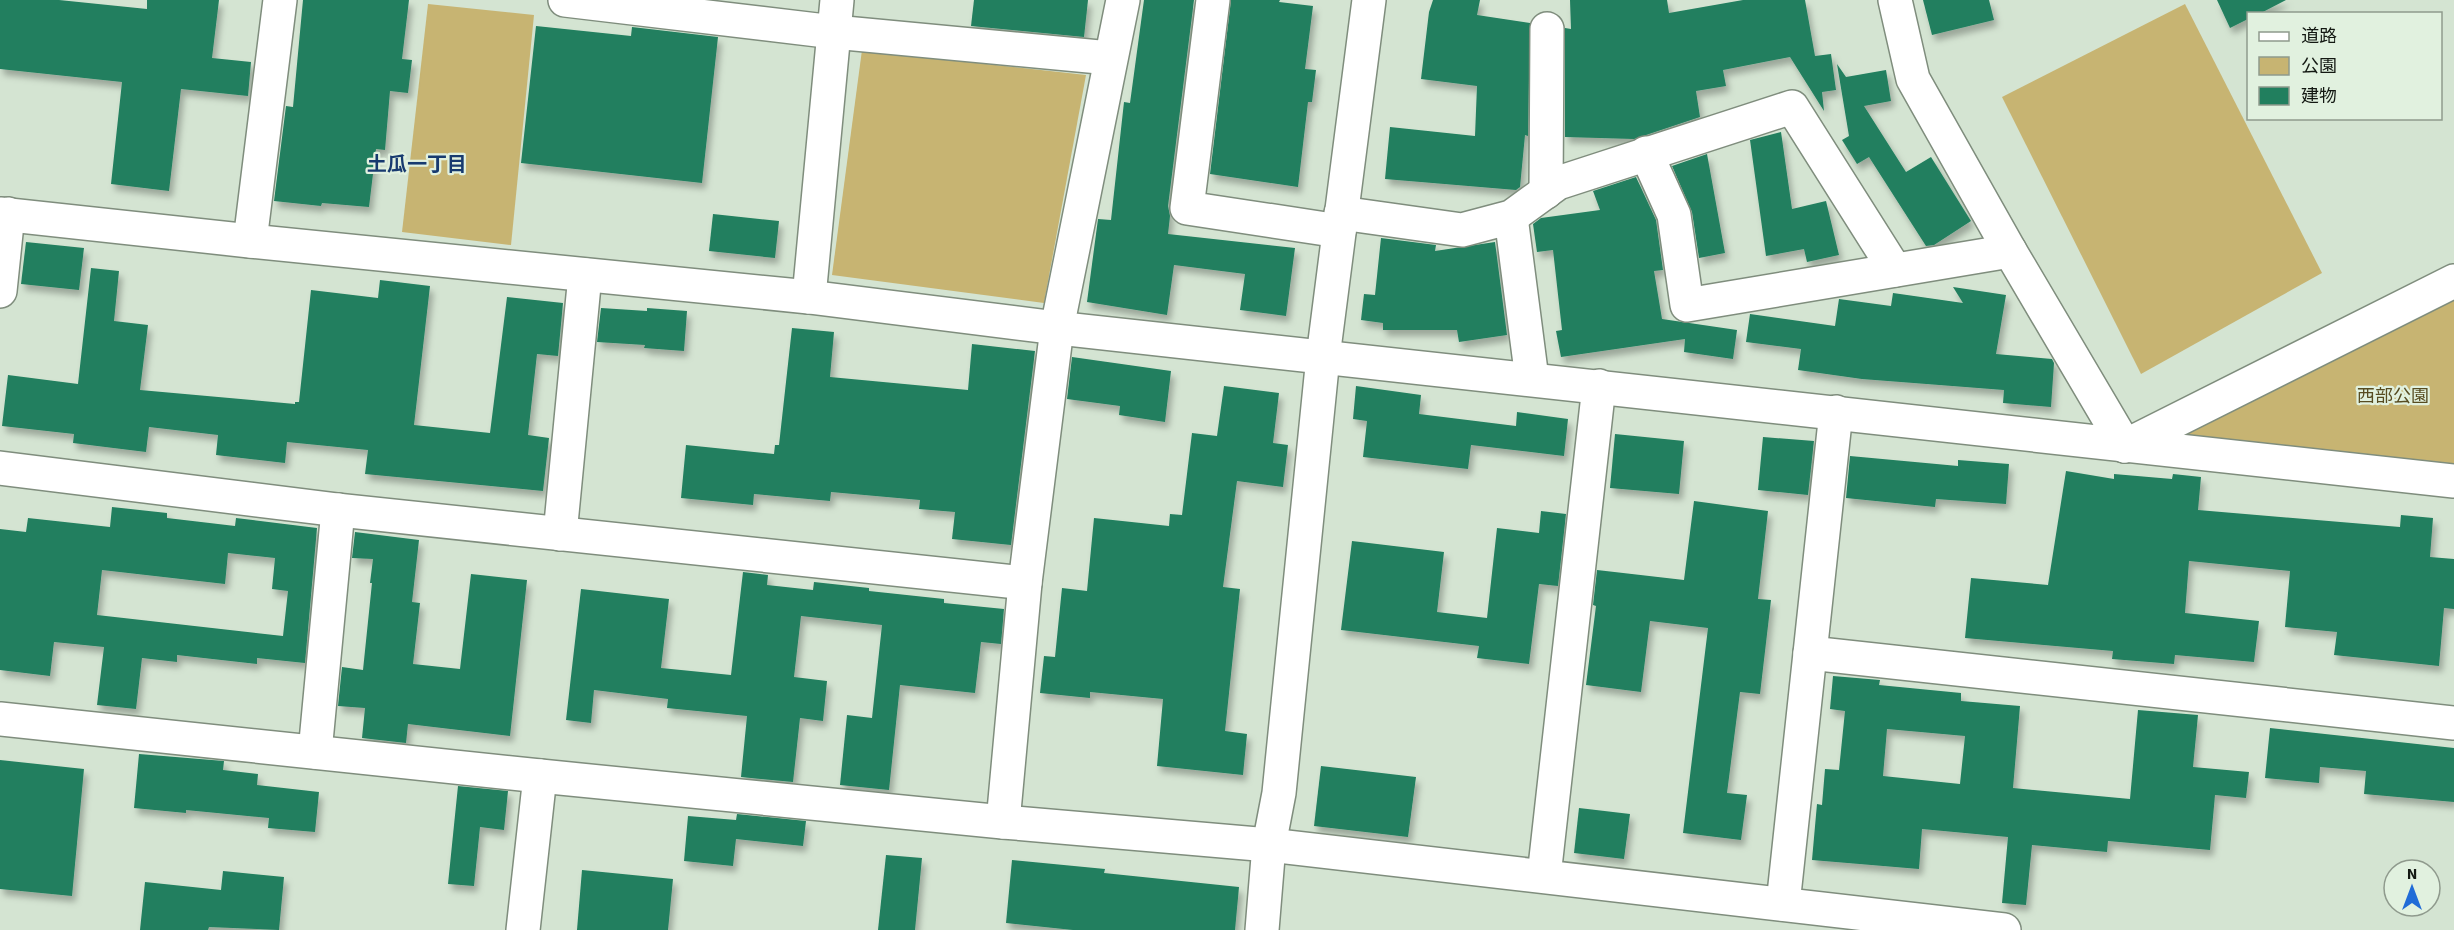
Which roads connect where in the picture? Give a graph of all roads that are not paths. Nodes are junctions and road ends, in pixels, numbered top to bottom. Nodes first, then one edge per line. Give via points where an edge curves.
1 (280, 0) edge
2 (565, 0) edge
3 (837, 0) edge
4 (1123, 0) edge
5 (1213, 0) edge
6 (1369, 0) edge
7 (1895, 0) edge
8 (1547, 29) dead end
9 (834, 32) junction
10 (1110, 58) junction
11 (1646, 153) junction
12 (1546, 192) junction
13 (4, 214) edge
14 (1510, 217) junction
15 (1340, 222) junction
16 (250, 241) junction
17 (2010, 250) junction
18 (1895, 270) junction
19 (585, 275) junction
20 (2454, 281) edge
21 (0, 291) edge
22 (809, 297) junction
23 (1057, 328) junction
24 (1323, 357) junction
25 (1533, 379) junction
26 (1599, 386) junction
27 (1836, 412) junction
28 (2125, 446) junction
29 (0, 468) edge
30 (2454, 481) edge
31 (338, 510) junction
32 (560, 534) junction
33 (1025, 583) junction
34 (1810, 653) junction
35 (0, 719) edge
36 (2454, 723) edge
37 (315, 752) junction
38 (540, 776) junction
39 (1003, 822) junction
40 (1269, 845) junction
41 (1544, 876) junction
42 (1784, 904) junction
43 (524, 930) edge
44 (1262, 930) edge
45 (2004, 930) edge

1 - 16 street
2 - 9 street
3 - 9 street
4 - 10 street
5 - 15 street via 1187,208
6 - 15 street
7 - 17 street via 1913,80
8 - 12 street
9 - 10 street
9 - 22 street
10 - 23 street
11 - 12 street via 1558,183
11 - 18 street via 1792,108
11 - 18 street via 1674,215 1687,305
12 - 14 street
13 - 16 street
13 - 21 street
14 - 15 street via 1462,230
14 - 25 street
15 - 24 street
16 - 19 street
17 - 18 street
17 - 28 street
19 - 22 street
19 - 32 street
20 - 28 street
22 - 23 street
23 - 24 street
23 - 33 street
24 - 25 street
24 - 40 street via 1279,793
25 - 26 street
26 - 27 street
26 - 41 street
27 - 28 street
27 - 34 street
28 - 30 street
29 - 31 street
31 - 32 street
31 - 37 street
32 - 33 street
33 - 39 street
34 - 36 street
34 - 42 street
35 - 37 street
37 - 38 street
38 - 39 street
38 - 43 street
39 - 40 street
40 - 41 street
40 - 44 street
41 - 42 street
42 - 45 street

